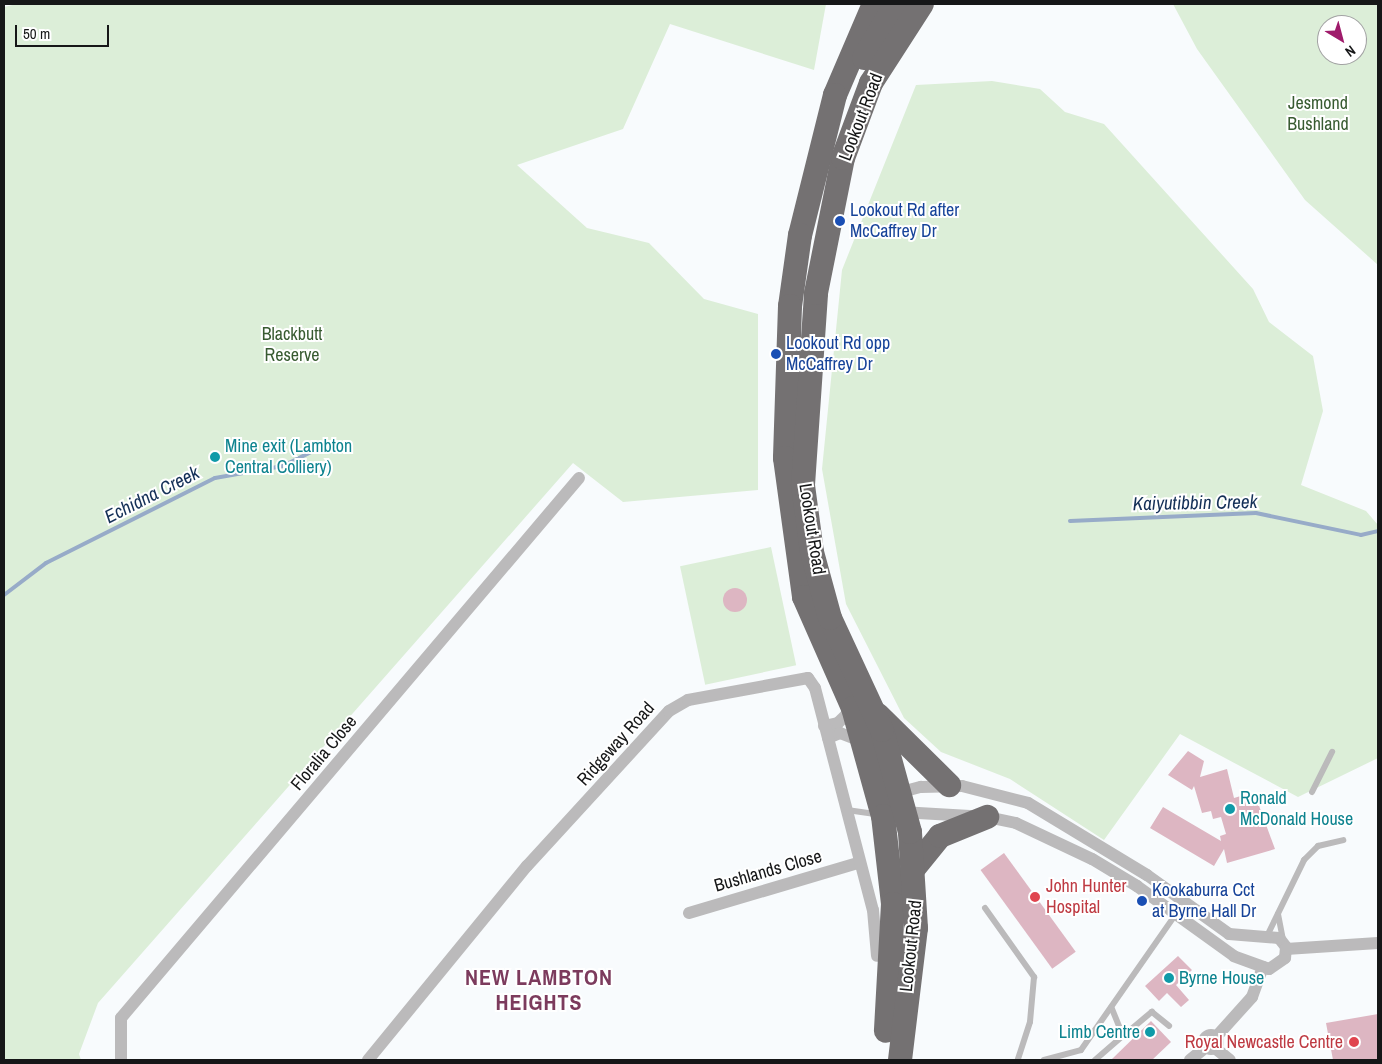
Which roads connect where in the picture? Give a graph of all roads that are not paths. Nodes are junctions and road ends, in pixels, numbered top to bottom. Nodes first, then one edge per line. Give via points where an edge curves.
1 (874, 4) edge
2 (896, 4) edge
3 (922, 4) edge
4 (935, 4) edge
5 (903, 29) junction
6 (823, 137) junction
7 (579, 478) dead end
8 (864, 711) junction
9 (826, 732) junction
10 (864, 742) junction
11 (1332, 752) dead end
12 (949, 785) junction
13 (1312, 792) dead end
14 (881, 807) junction
15 (845, 810) junction
16 (906, 811) junction
17 (987, 817) junction
18 (1343, 840) dead end
19 (858, 863) junction
20 (914, 866) junction
21 (985, 908) dead end
22 (689, 913) dead end
23 (1176, 914) junction
24 (1278, 914) junction
25 (1264, 937) junction
26 (1378, 943) edge
27 (1284, 946) junction
28 (877, 956) dead end
29 (1260, 965) junction
30 (1111, 1007) junction
31 (1169, 1026) dead end
32 (1123, 1036) junction
33 (1212, 1044) junction
34 (121, 1060) edge
35 (368, 1060) edge
36 (885, 1060) edge
37 (900, 1060) edge
38 (1018, 1060) edge
39 (1044, 1060) edge
40 (1095, 1060) edge
41 (1190, 1060) edge
42 (1230, 1060) edge

1 - 6 highway, Lookout Road via 843,73
2 - 6 highway
3 - 5 highway, Lookout Road
4 - 5 highway via 917,25
5 - 8 highway, Lookout Road via 871,83 851,132 816,293 803,485 812,552 830,618
6 - 8 highway, Lookout Road via 790,306 785,458 804,597
7 - 34 street, Floralia Close via 122,1018
8 - 9 street
8 - 10 highway, Lookout Road
8 - 12 highway
8 - 16 highway, Lookout Road
9 - 10 street via 840,733
9 - 15 street, Ridgeway Road
9 - 35 street, Ridgeway Road via 808,678 688,700 669,711 527,866
10 - 14 highway, Lookout Road
11 - 13 lane
12 - 16 street
12 - 25 street via 976,788 1028,803 1147,875 1229,934
14 - 15 lane
14 - 16 street
14 - 16 street
14 - 16 lane
14 - 36 highway, Lookout Road via 893,904
15 - 19 street, Ridgeway Road
16 - 17 street
16 - 20 highway, Lookout Road
17 - 20 highway via 940,836
17 - 23 street via 1016,824 1092,859
18 - 24 lane via 1318,846 1304,860 1288,886
19 - 22 street, Bushlands Close
19 - 28 street, Ridgeway Road via 873,910
20 - 37 highway, Lookout Road via 916,928
21 - 38 lane via 1034,976 1030,1022
23 - 29 street via 1234,956
23 - 30 lane
24 - 25 lane
24 - 27 lane
25 - 27 street
25 - 29 street via 1254,950
26 - 27 street
27 - 29 street via 1280,965
29 - 33 street via 1252,997
30 - 32 lane
30 - 39 lane via 1081,1050
31 - 32 lane via 1152,1012
32 - 40 lane
33 - 41 street
33 - 42 street

